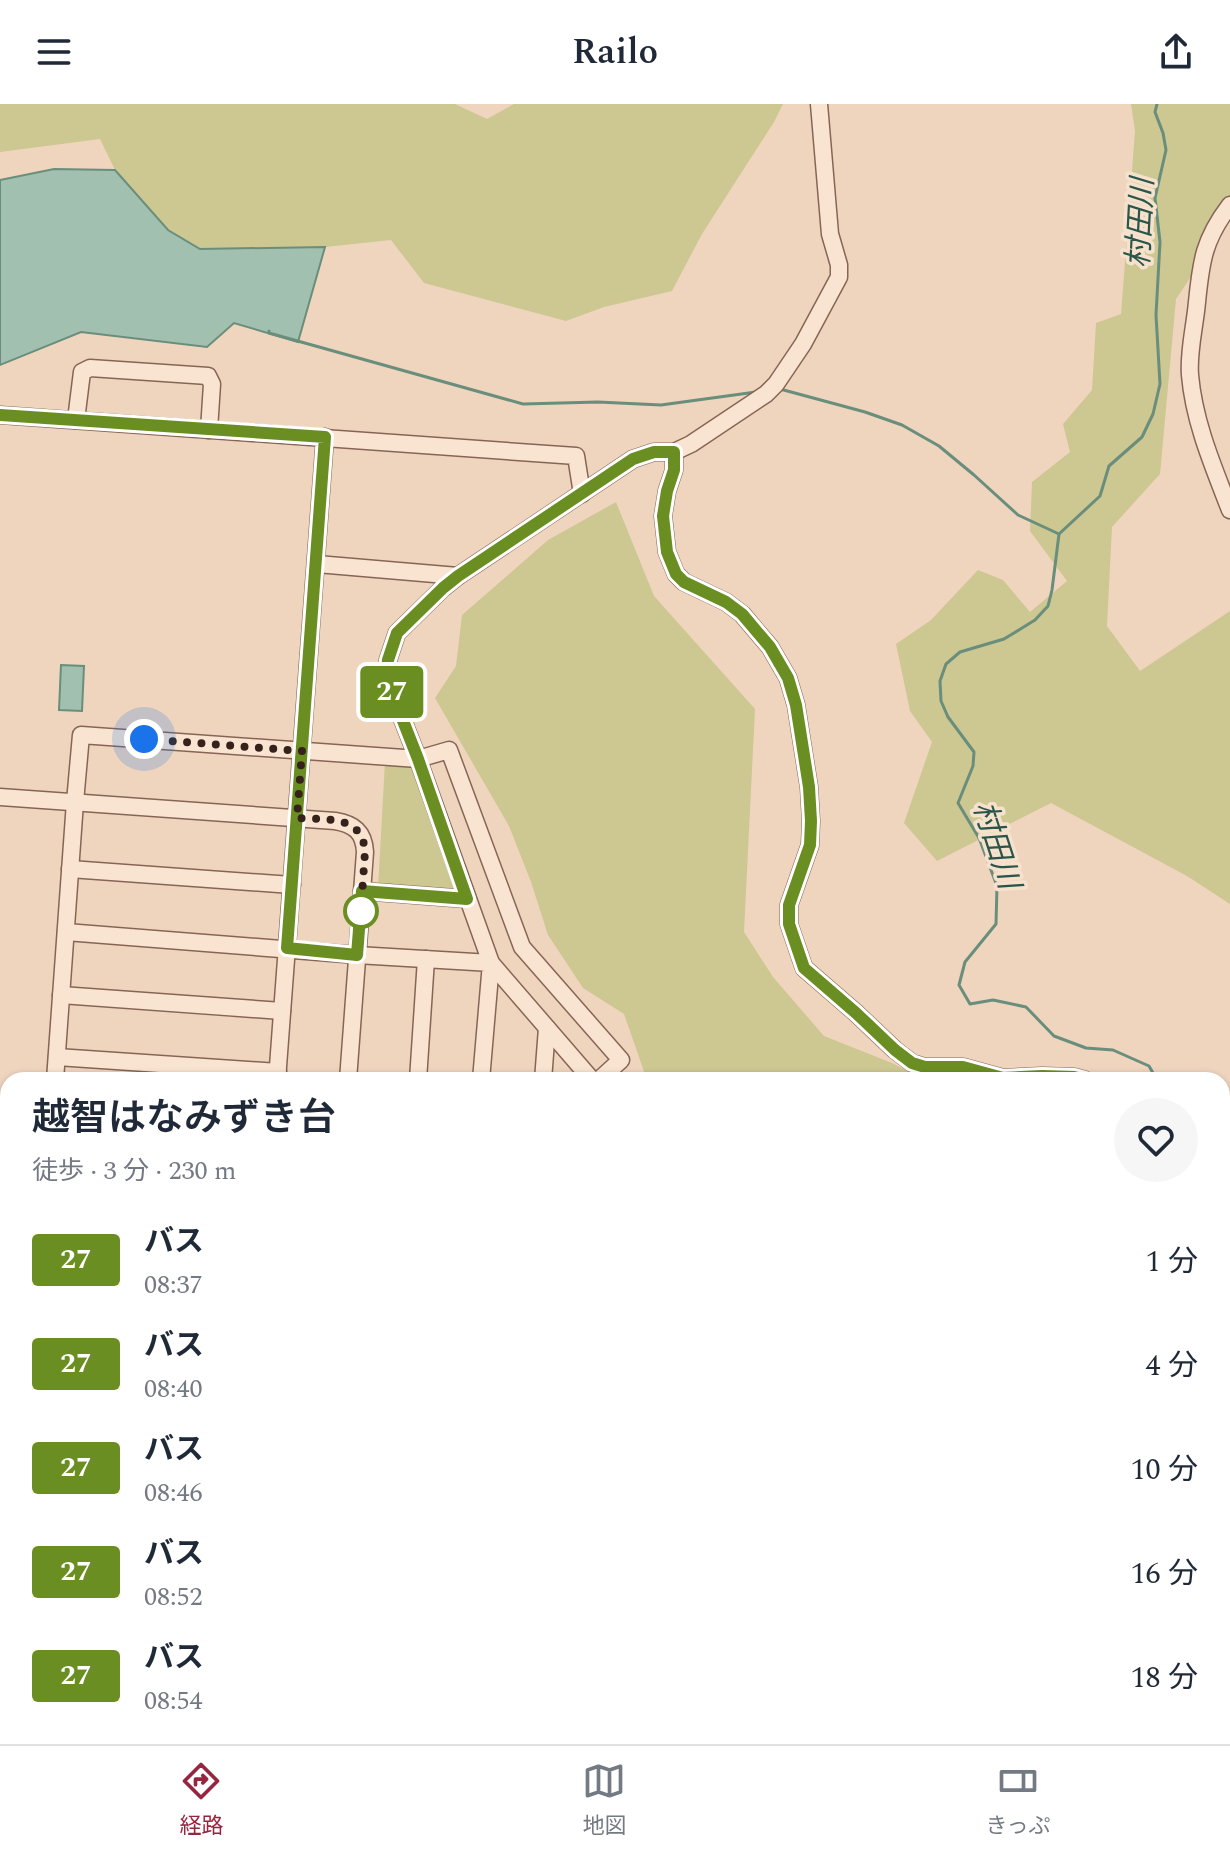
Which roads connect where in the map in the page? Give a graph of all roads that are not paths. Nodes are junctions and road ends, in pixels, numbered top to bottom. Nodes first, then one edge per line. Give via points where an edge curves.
1 (819, 104) edge
2 (1230, 205) edge
3 (0, 415) edge
4 (76, 420) junction
5 (209, 430) junction
6 (325, 437) junction
7 (674, 452) junction
8 (582, 494) junction
9 (1230, 510) edge
10 (317, 564) junction
11 (458, 576) junction
12 (302, 751) junction
13 (418, 759) junction
14 (0, 797) edge
15 (75, 802) junction
16 (297, 818) junction
17 (70, 869) junction
18 (292, 885) junction
19 (362, 891) junction
20 (467, 899) junction
21 (66, 932) junction
22 (287, 948) junction
23 (357, 955) junction
24 (426, 959) junction
25 (491, 963) junction
26 (61, 995) junction
27 (282, 1011) junction
28 (547, 1028) junction
29 (57, 1057) junction
30 (56, 1072) edge
31 (231, 1072) edge
32 (278, 1072) edge
33 (349, 1072) edge
34 (419, 1072) edge
35 (482, 1072) edge
36 (544, 1072) edge
37 (585, 1072) edge
38 (608, 1072) edge
39 (981, 1072) edge

1 - 7 street via 830,234 839,277 771,389
2 - 9 street via 1202,260 1190,372 1201,432
3 - 4 street
4 - 5 street
4 - 5 street via 85,369 208,376
5 - 6 street
6 - 8 street via 576,456
6 - 10 street
7 - 8 street via 633,459
7 - 39 street via 663,516 676,574 742,614 770,647 796,705 811,821 810,845 789,905 789,924 804,968 912,1063
8 - 11 street
10 - 11 street
10 - 12 street
11 - 13 street via 397,633 388,660 389,685
12 - 13 street
12 - 15 street via 81,735
12 - 16 street
13 - 20 street
13 - 38 street via 449,750 522,947 621,1060
14 - 15 street
15 - 16 street
15 - 17 street
16 - 18 street
16 - 19 street via 354,826 365,842
17 - 18 street
17 - 21 street
18 - 22 street
19 - 20 street
19 - 23 street
20 - 25 street
21 - 22 street
21 - 26 street
22 - 23 street
22 - 27 street
23 - 24 street
23 - 33 street
24 - 25 street
24 - 34 street
25 - 28 street
25 - 35 street
26 - 27 street
26 - 29 street
27 - 32 street
28 - 36 street
28 - 37 street
29 - 30 street
29 - 31 street

